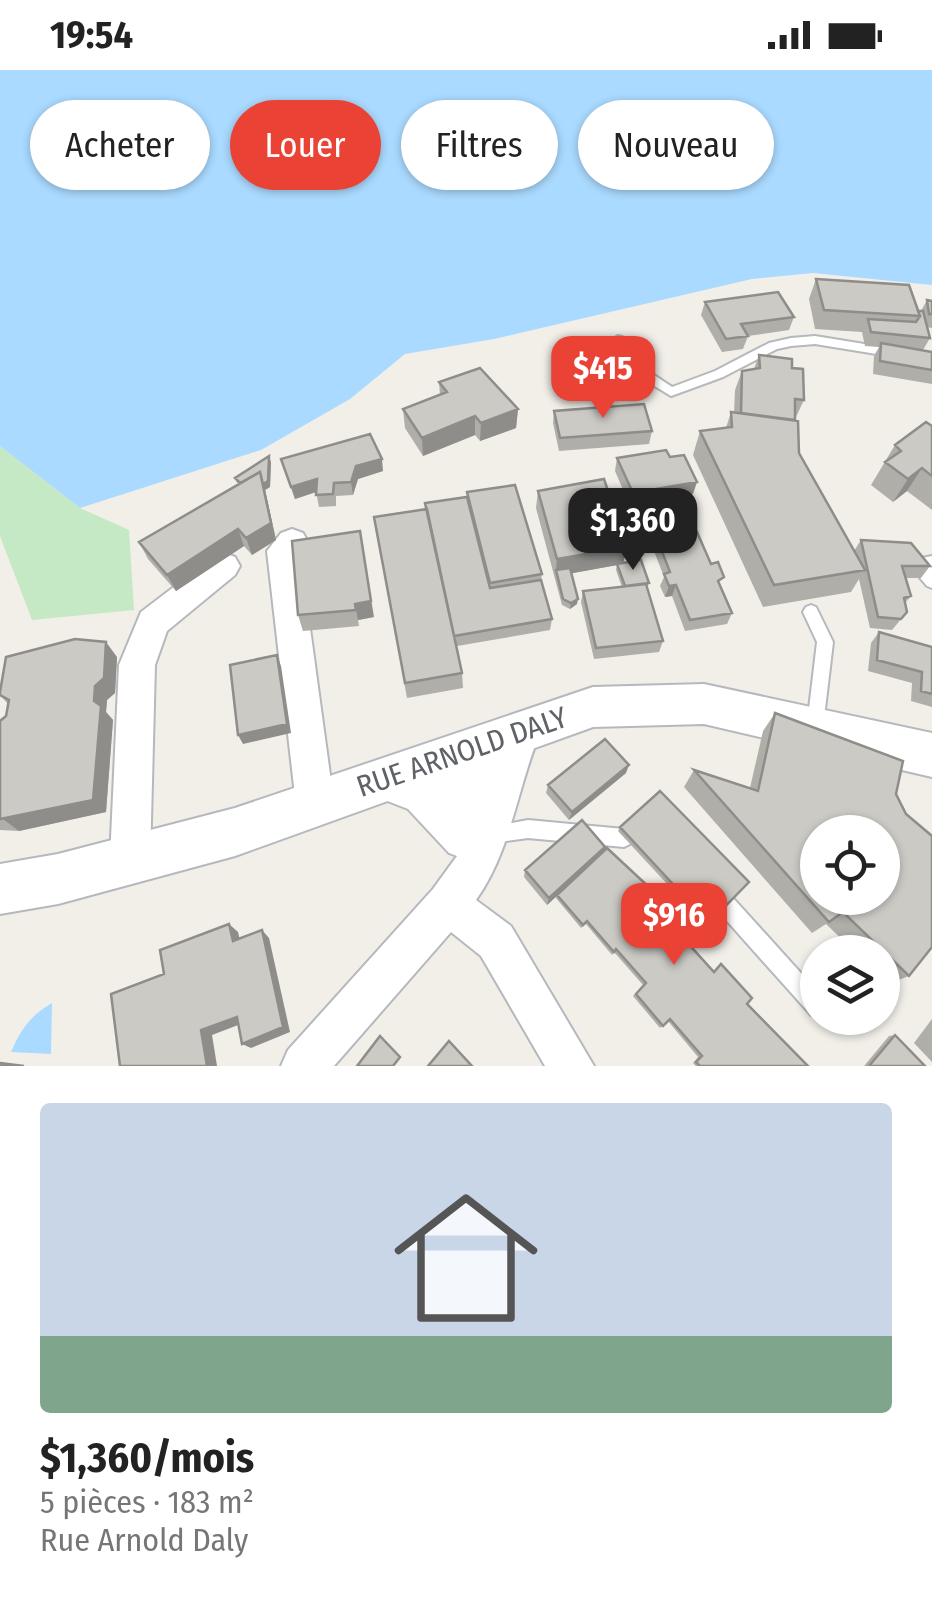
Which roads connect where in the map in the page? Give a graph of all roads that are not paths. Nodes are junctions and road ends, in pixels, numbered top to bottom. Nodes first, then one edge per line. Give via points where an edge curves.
1 (618, 340) dead end
2 (932, 359) edge
3 (292, 542) edge
4 (932, 562) edge
5 (224, 566) dead end
6 (932, 582) edge
7 (811, 612) dead end
8 (815, 726) junction
9 (523, 731) junction
10 (454, 754) junction
11 (932, 755) edge
12 (381, 780) junction
13 (315, 804) junction
14 (624, 838) edge
15 (130, 860) junction
16 (467, 864) junction
17 (0, 889) edge
18 (726, 905) edge
19 (800, 988) edge
20 (304, 1066) edge
21 (571, 1066) edge

1 - 2 lane via 644,374 670,392 791,342
3 - 13 street via 283,550
4 - 6 lane via 924,572
5 - 15 street via 154,622 137,665
7 - 8 lane via 825,642
8 - 9 street, RUE ARNOLD DALY via 704,704 593,707
8 - 11 street, RUE ARNOLD DALY
9 - 10 street, RUE ARNOLD DALY
9 - 16 street
10 - 12 street, RUE ARNOLD DALY
10 - 16 street via 474,765
12 - 13 street, RUE ARNOLD DALY
12 - 16 street via 421,795
13 - 15 street, RUE ARNOLD DALY
14 - 16 lane via 528,828
15 - 17 street, RUE ARNOLD DALY
16 - 20 street
16 - 21 street via 496,941
18 - 19 lane

